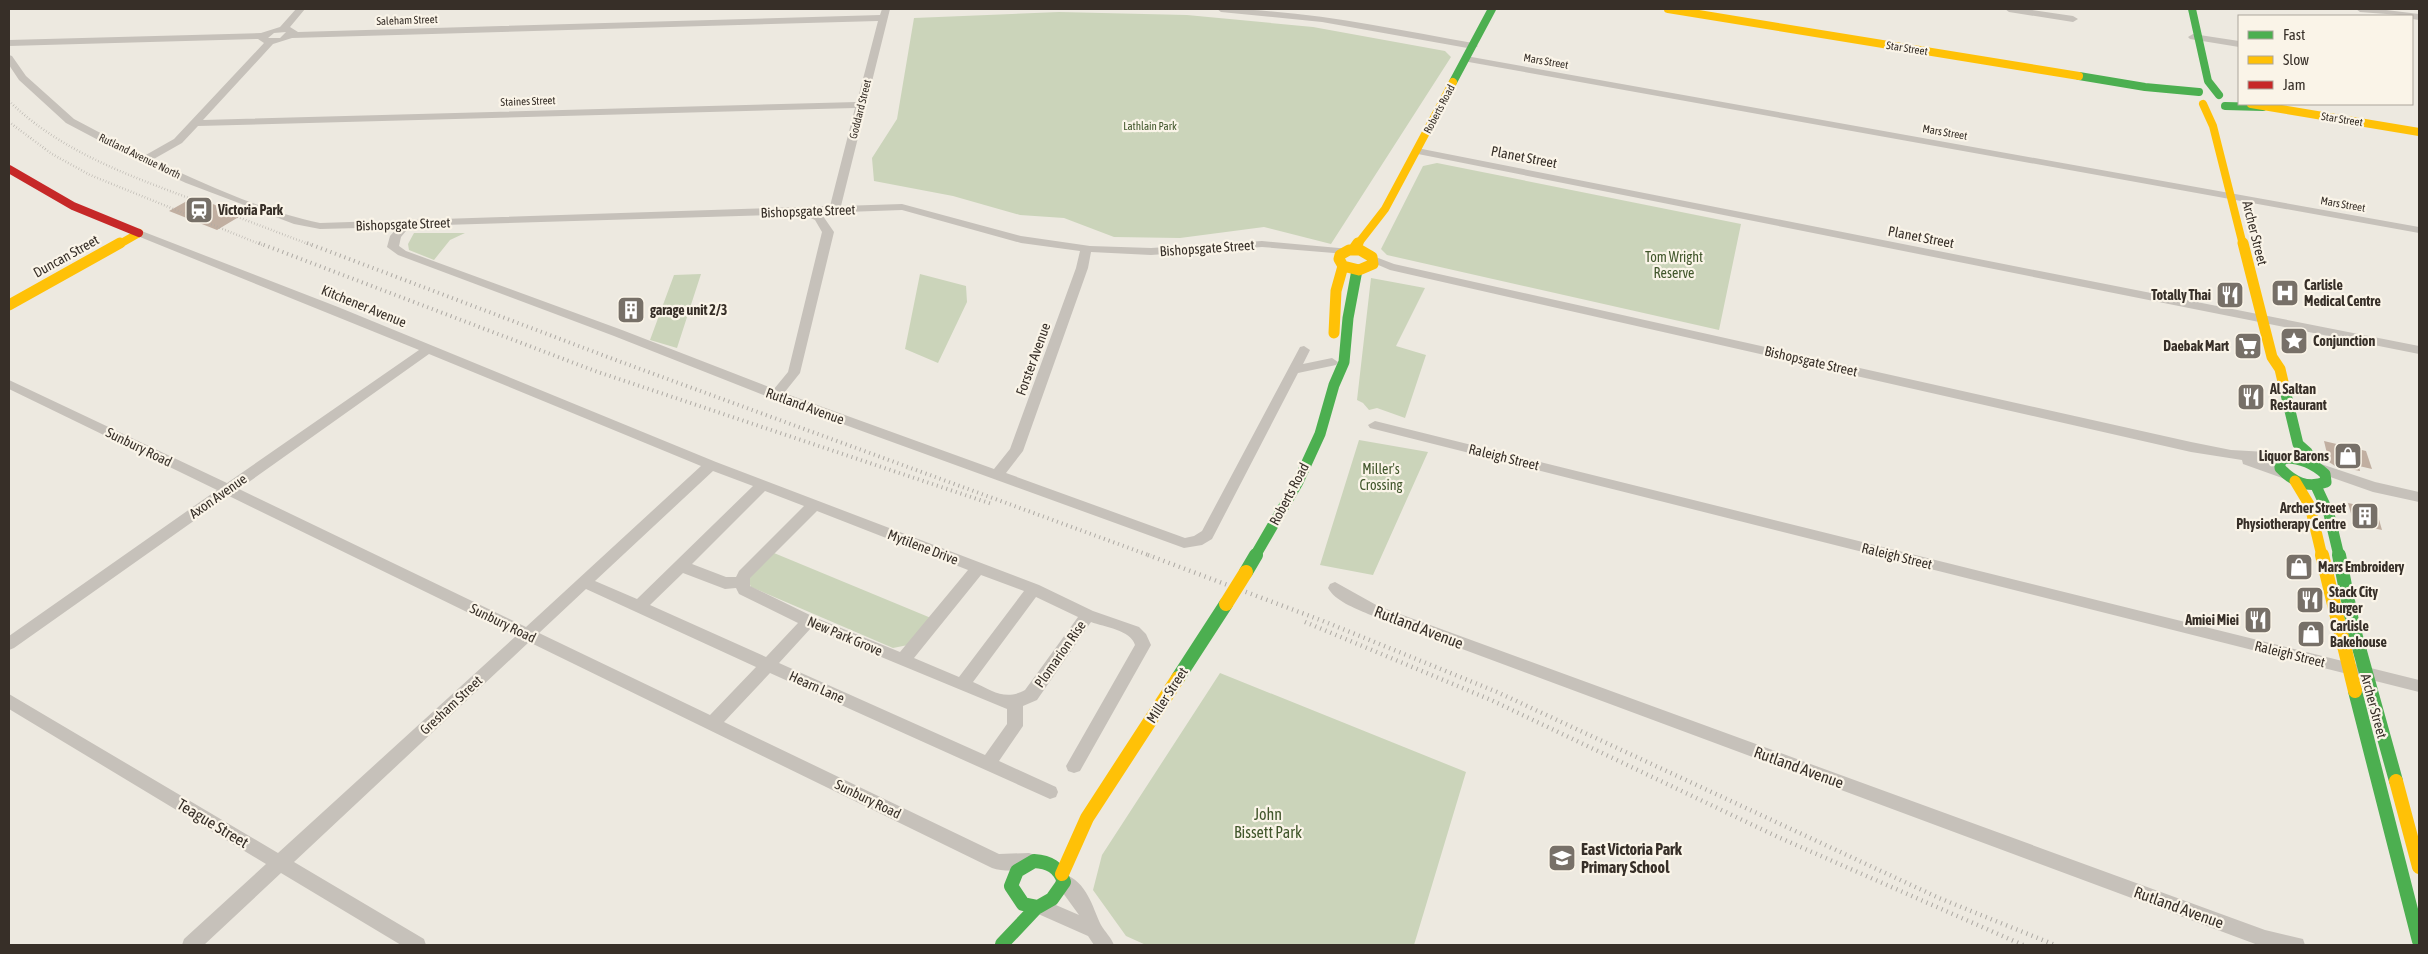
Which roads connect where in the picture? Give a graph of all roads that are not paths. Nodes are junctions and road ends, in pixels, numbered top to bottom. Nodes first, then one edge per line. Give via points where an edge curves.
1 (301, 9) edge
2 (1221, 9) edge
3 (1492, 9) edge
4 (1668, 9) edge
5 (2009, 9) edge
6 (2185, 9) edge
7 (2192, 9) edge
8 (2360, 9) edge
9 (2391, 11) edge
10 (884, 14) edge
11 (2410, 15) edge
12 (2073, 19) dead end
13 (283, 29) junction
14 (292, 35) junction
15 (2197, 38) junction
16 (267, 39) junction
17 (9, 43) edge
18 (2238, 44) edge
19 (1473, 46) junction
20 (9, 58) edge
21 (1466, 59) junction
22 (2200, 97) junction
23 (2222, 101) junction
24 (2238, 101) edge
25 (2238, 103) edge
26 (861, 105) junction
27 (2251, 105) edge
28 (2256, 105) edge
29 (2265, 107) junction
30 (195, 123) junction
31 (2419, 132) edge
32 (1416, 151) junction
33 (144, 160) junction
34 (9, 169) edge
35 (2235, 197) junction
36 (1385, 209) junction
37 (834, 210) junction
38 (804, 211) junction
39 (294, 221) joint
40 (406, 224) junction
41 (388, 225) junction
42 (2419, 230) edge
43 (828, 232) joint
44 (139, 234) junction
45 (1086, 248) junction
46 (1317, 251) junction
47 (1349, 251) junction
48 (421, 261) junction
49 (1372, 261) junction
50 (1341, 264) junction
51 (1357, 270) junction
52 (9, 305) edge
53 (2267, 320) junction
54 (428, 349) junction
55 (1304, 350) dead end
56 (2419, 350) edge
57 (1333, 353) junction
58 (1294, 370) junction
59 (9, 384) edge
60 (1334, 384) junction
61 (776, 395) junction
62 (1375, 425) dead end
63 (2298, 444) junction
64 (2231, 455) junction
65 (2288, 458) junction
66 (711, 465) junction
67 (997, 474) junction
68 (2319, 475) junction
69 (2290, 478) junction
70 (763, 485) junction
71 (227, 490) junction
72 (2419, 497) edge
73 (814, 504) junction
74 (681, 566) junction
75 (978, 568) junction
76 (1246, 572) joint
77 (584, 582) junction
78 (741, 582) junction
79 (1335, 588) dead end
80 (1034, 589) junction
81 (639, 606) junction
82 (1088, 615) junction
83 (809, 621) junction
84 (528, 634) junction
85 (9, 644) edge
86 (904, 660) junction
87 (768, 665) junction
88 (2348, 668) junction
89 (2368, 673) junction
90 (962, 685) junction
91 (2419, 686) edge
92 (9, 701) edge
93 (1015, 703) junction
94 (712, 724) junction
95 (988, 764) junction
96 (1074, 766) dead end
97 (1050, 792) dead end
98 (1087, 818) junction
99 (1049, 856) junction
100 (998, 862) junction
101 (280, 864) junction
102 (2419, 867) edge
103 (1063, 878) junction
104 (1014, 893) junction
105 (1039, 907) junction
106 (1094, 930) junction
107 (2419, 941) edge
108 (2271, 942) edge
109 (1001, 944) edge
110 (191, 945) edge
111 (417, 945) edge
112 (1105, 945) edge
113 (2296, 945) edge

1 - 13 street
2 - 19 street via 1322,19
3 - 19 main road, Roberts Road
4 - 22 main road, Star Street
5 - 12 street
6 - 15 main road, Archer Street
7 - 15 main road, Archer Street
8 - 9 street
9 - 11 street
10 - 14 street, Saleham Street
10 - 26 street, Goddard Street
13 - 14 street via 291,30
13 - 16 street
14 - 16 street, Saleham Street via 283,40
15 - 18 street
15 - 22 main road, Archer Street
15 - 23 main road, Archer Street via 2208,81
16 - 17 street
16 - 30 street
19 - 21 main road, Roberts Road
20 - 33 street, Rutland Avenue North via 22,78 70,121
21 - 32 main road, Roberts Road
21 - 35 street, Mars Street
22 - 23 main road, Star Street
22 - 35 main road, Archer Street via 2213,126
23 - 24 main road
23 - 25 main road, Star Street
23 - 35 main road, Archer Street via 2218,117
26 - 30 street, Staines Street
26 - 37 street, Goddard Street
27 - 29 main road, Star Street
28 - 29 main road, Star Street
29 - 31 main road, Star Street
30 - 33 street via 178,141
32 - 36 main road, Roberts Road
32 - 53 street, Planet Street
33 - 39 street, Rutland Avenue North
34 - 44 main road, Kitchener Avenue via 73,206
35 - 42 street, Mars Street
35 - 53 main road, Archer Street
36 - 47 main road, Roberts Road via 1364,239
36 - 49 main road, Roberts Road via 1390,214 1388,222 1373,241
37 - 38 street, Bishopsgate Street
37 - 45 street, Bishopsgate Street via 902,207 944,217 977,230
38 - 40 street, Bishopsgate Street
38 - 43 street via 819,218
39 - 41 street, Bishopsgate Street via 320,226
40 - 41 street, Bishopsgate Street
40 - 48 street, Rutland Avenue via 396,236 393,247
41 - 48 street, Rutland Avenue via 384,242 388,250 397,256
43 - 61 street via 794,373
44 - 52 main road, Duncan Street
44 - 54 street, Kitchener Avenue
45 - 46 street, Bishopsgate Street via 1164,252 1261,244
45 - 67 street, Forster Avenue via 1082,268 1016,451
46 - 47 street, Bishopsgate Street
46 - 50 street, Bishopsgate Street
47 - 49 main road via 1366,252
47 - 50 main road, Roberts Road via 1340,255
48 - 61 street, Rutland Avenue
49 - 51 main road
49 - 64 street, Bishopsgate Street
50 - 51 main road
50 - 57 main road, Roberts Road via 1336,291
51 - 60 main road, Roberts Road via 1344,362
53 - 56 street, Planet Street
53 - 63 main road, Archer Street via 2284,360 2280,369
54 - 66 street, Kitchener Avenue
54 - 71 street, Axon Avenue
55 - 58 street
57 - 58 street
57 - 60 main road, Roberts Road
58 - 67 street, Rutland Avenue via 1207,535 1192,542 1181,542
59 - 71 street, Sunbury Road
60 - 76 main road, Roberts Road via 1320,434 1298,482
61 - 67 street, Rutland Avenue
62 - 88 street, Raleigh Street
63 - 65 main road
63 - 68 main road, Archer Street via 2307,452
64 - 65 street, Bishopsgate Street
64 - 69 street, Bishopsgate Street
65 - 68 main road
65 - 69 main road via 2280,462 2280,468
66 - 70 street, Mytilene Drive
66 - 77 street, Gresham Street
68 - 69 main road
68 - 72 street
68 - 89 main road, Archer Street via 2353,625
69 - 88 main road, Archer Street via 2310,506
70 - 73 street, Mytilene Drive
70 - 74 street
71 - 84 street, Sunbury Road
71 - 85 street, Axon Avenue
73 - 75 street, Mytilene Drive
73 - 78 street via 744,575
74 - 78 street via 726,583
74 - 81 street
75 - 80 street, Mytilene Drive
75 - 86 street
76 - 98 main road, Miller Street, bridge
77 - 81 street, Hearn Lane
77 - 84 street, Gresham Street
78 - 83 street, New Park Grove via 744,590
79 - 108 street, Rutland Avenue via 1373,610
80 - 82 street, Mytilene Drive
80 - 90 street
81 - 87 street, Hearn Lane
82 - 93 street, Plomarion Rise via 1031,695
82 - 96 street, Mytilene Drive via 1134,631 1143,645
83 - 86 street, New Park Grove
83 - 87 street
84 - 94 street, Sunbury Road
84 - 101 street, Gresham Street
86 - 90 street, New Park Grove
87 - 94 street
87 - 95 street, Hearn Lane
88 - 89 street, Raleigh Street
88 - 107 main road, Archer Street
89 - 91 street, Raleigh Street
89 - 102 main road, Archer Street
90 - 93 street, New Park Grove via 1003,702
92 - 101 street, Teague Street
93 - 95 street via 1015,726
94 - 100 street, Sunbury Road
95 - 97 street, Hearn Lane
98 - 99 main road, Miller Street
98 - 103 main road, Miller Street
99 - 100 street, Sunbury Road
99 - 103 main road
99 - 104 main road via 1017,871
100 - 104 street
101 - 110 street, Gresham Street
101 - 111 street, Teague Street
103 - 105 main road via 1058,897
103 - 106 street via 1085,905
104 - 105 main road via 1024,906
104 - 109 main road via 1011,916
105 - 106 street
105 - 109 main road
106 - 112 street
108 - 113 street, Rutland Avenue

